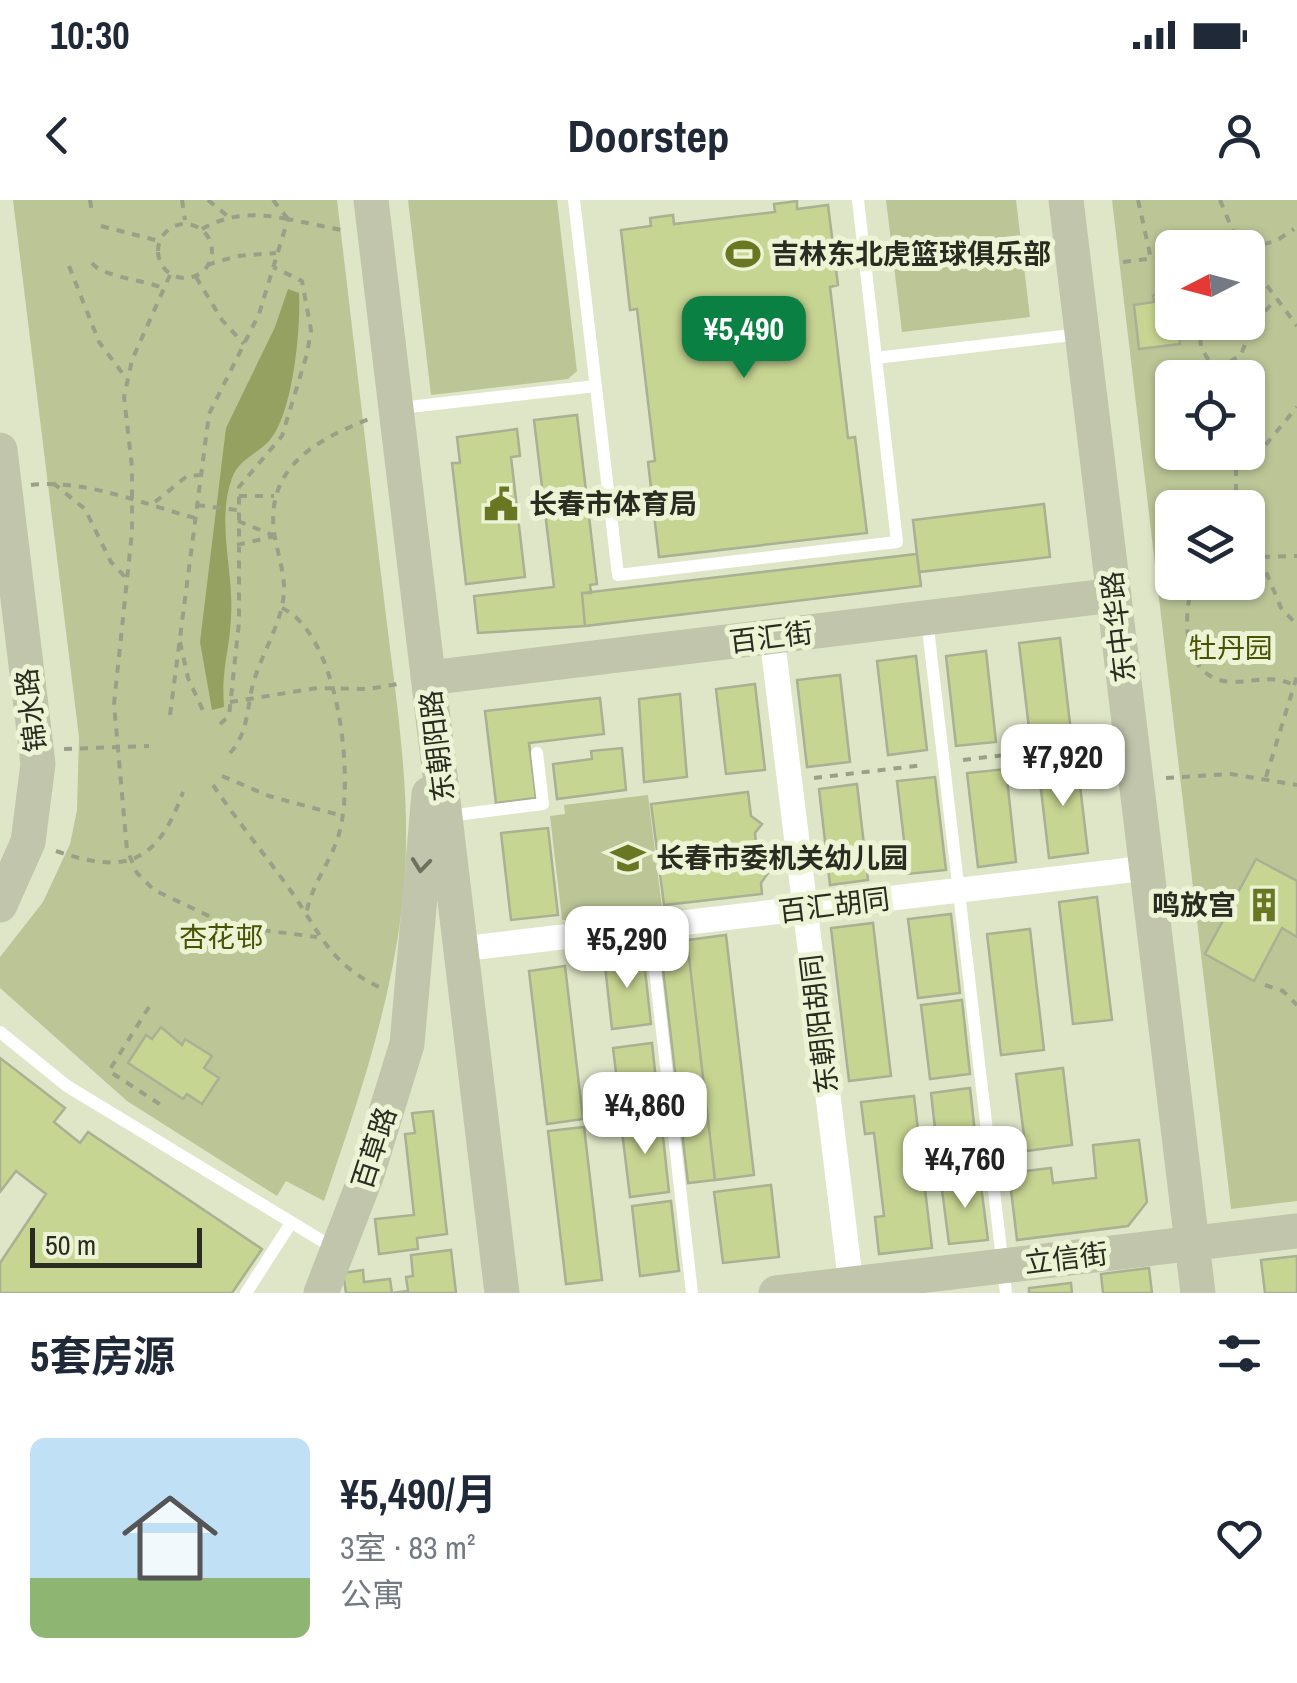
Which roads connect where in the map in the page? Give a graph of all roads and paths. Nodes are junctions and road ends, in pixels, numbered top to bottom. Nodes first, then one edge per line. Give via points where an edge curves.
1 (90, 200) edge
2 (182, 200) edge
3 (208, 200) edge
4 (273, 200) edge
5 (370, 200) edge
6 (574, 200) edge
7 (858, 200) edge
8 (1066, 200) edge
9 (1138, 200) edge
10 (1220, 200) edge
11 (92, 213) dead end
12 (230, 218) junction
13 (288, 219) junction
14 (185, 220) junction
15 (101, 226) dead end
16 (202, 229) junction
17 (1232, 230) edge
18 (1294, 230) dead end
19 (375, 236) junction
20 (162, 242) junction
21 (1265, 244) edge
22 (278, 253) junction
23 (1155, 258) edge
24 (1151, 259) junction
25 (1123, 262) dead end
26 (92, 264) dead end
27 (207, 265) junction
28 (70, 266) dead end
29 (273, 267) junction
30 (170, 275) junction
31 (196, 276) junction
32 (1265, 284) edge
33 (162, 288) junction
34 (1276, 299) junction
35 (1297, 326) edge
36 (1083, 334) junction
37 (244, 344) junction
38 (876, 358) junction
39 (1232, 360) edge
40 (126, 378) junction
41 (596, 386) junction
42 (1297, 407) edge
43 (396, 409) junction
44 (1265, 446) edge
45 (0, 450) edge
46 (200, 475) junction
47 (53, 483) junction
48 (4, 488) junction
49 (239, 496) junction
50 (275, 496) junction
51 (133, 501) junction
52 (154, 502) junction
53 (197, 505) junction
54 (237, 510) junction
55 (195, 518) junction
56 (236, 520) junction
57 (275, 536) junction
58 (237, 545) junction
59 (1297, 556) edge
60 (1265, 557) edge
61 (1265, 567) edge
62 (129, 580) junction
63 (1114, 595) junction
64 (1190, 600) edge
65 (282, 608) junction
66 (926, 618) junction
67 (1297, 625) edge
68 (772, 637) junction
69 (180, 641) junction
70 (1297, 676) edge
71 (428, 678) junction
72 (1294, 684) junction
73 (332, 687) junction
74 (230, 702) junction
75 (250, 702) junction
76 (204, 713) dead end
77 (170, 716) dead end
78 (220, 724) dead end
79 (435, 734) junction
80 (116, 746) junction
81 (149, 746) dead end
82 (36, 751) junction
83 (230, 753) dead end
84 (537, 753) dead end
85 (222, 776) dead end
86 (1266, 777) junction
87 (1136, 781) junction
88 (212, 785) dead end
89 (1297, 785) edge
90 (183, 792) dead end
91 (343, 816) junction
92 (445, 816) junction
93 (21, 826) edge
94 (130, 862) junction
95 (1147, 868) junction
96 (959, 890) junction
97 (0, 905) edge
98 (805, 908) junction
99 (306, 916) junction
100 (650, 926) junction
101 (317, 938) junction
102 (461, 949) junction
103 (1265, 986) dead end
104 (411, 998) junction
105 (1297, 1005) edge
106 (149, 1007) dead end
107 (0, 1032) edge
108 (161, 1106) dead end
109 (292, 1223) junction
110 (1297, 1230) edge
111 (1192, 1243) junction
112 (339, 1251) junction
113 (1005, 1279) edge
114 (851, 1289) edge
115 (246, 1293) edge
116 (321, 1293) edge
117 (502, 1293) edge
118 (692, 1293) edge
119 (776, 1293) edge
120 (1198, 1293) edge

1 - 11 path
2 - 14 path
3 - 12 path
4 - 13 path
5 - 19 street, 东朝阳路
6 - 41 lane
7 - 38 lane
8 - 36 street, 东中华路
9 - 24 path
10 - 17 path
12 - 13 path
12 - 16 path
13 - 19 path
13 - 22 path
14 - 16 path
14 - 20 path
15 - 20 path
16 - 27 path
18 - 21 path
19 - 43 street, 东朝阳路
20 - 30 path via 162,265
22 - 27 path
22 - 29 path
23 - 24 path
24 - 25 path
26 - 33 path via 104,274
27 - 31 path
28 - 40 path via 98,342
29 - 37 path
29 - 49 path via 302,280 310,339 282,436 244,476
30 - 31 path
30 - 33 path
31 - 37 path
32 - 34 path
33 - 40 path
34 - 35 path
34 - 39 path
36 - 38 lane
36 - 63 street, 东中华路
37 - 46 path via 210,414
38 - 41 lane via 898,542 618,575
40 - 51 path
41 - 43 lane
42 - 44 path
43 - 50 path via 320,441 290,465
43 - 71 street, 东朝阳路
45 - 48 street, 锦水路
46 - 52 path via 188,476
46 - 53 path
47 - 48 path
47 - 51 path
47 - 62 path via 84,509 111,562
48 - 82 street, 锦水路 via 18,650
49 - 50 path
49 - 54 path
50 - 57 path
51 - 52 path
51 - 62 path
52 - 55 path
53 - 54 path
53 - 55 path
54 - 56 path
55 - 69 path
56 - 57 path
56 - 58 path
57 - 58 path
57 - 65 path
58 - 74 path via 239,622
59 - 60 path
61 - 67 path via 1281,608
62 - 80 path via 115,684
63 - 66 street, 百汇街
63 - 87 street, 东中华路
64 - 72 path via 1186,623 1200,669 1217,680 1272,677
65 - 73 path via 319,648
65 - 75 path
66 - 68 street, 百汇街
66 - 96 lane
68 - 71 street, 百汇街
68 - 98 street, 东朝阳胡同
69 - 76 path
69 - 77 path
70 - 72 path
71 - 73 path via 368,689
71 - 79 street, 东朝阳路
72 - 86 path
73 - 75 path
73 - 91 path via 340,718
74 - 75 path
74 - 78 path
75 - 83 path
79 - 92 street, 东朝阳路
79 -> 104 street, 百草路
80 - 81 path
80 - 82 path
80 - 94 path
82 - 93 street, 锦水路
84 - 92 lane via 543,804
85 - 91 path
86 - 87 path via 1195,774
86 - 89 path
87 - 95 street, 东中华路
88 - 99 path
90 - 94 path via 154,843
91 - 99 path
92 - 102 street, 东朝阳路
93 - 94 path via 99,864
93 - 97 street, 锦水路
94 - 101 path via 154,890 230,926
95 - 96 street, 百汇胡同
95 - 111 street, 东中华路
96 - 98 street, 百汇胡同
96 - 113 lane
98 - 100 street, 百汇胡同
98 - 114 street, 东朝阳胡同
99 - 101 path
100 - 102 street, 百汇胡同
100 - 118 lane
101 - 104 path via 360,978
102 - 104 street via 432,961
102 - 117 street, 东朝阳路
103 - 105 path
104 - 112 street, 百草路 via 399,1072
106 - 108 path via 110,1070
107 - 109 lane via 68,1086
109 - 112 lane
109 - 115 lane
110 - 111 street, 立信街
111 - 113 street, 立信街
111 - 120 street, 东中华路
112 - 116 street, 百草路
113 - 114 street, 立信街
114 - 119 street, 立信街

